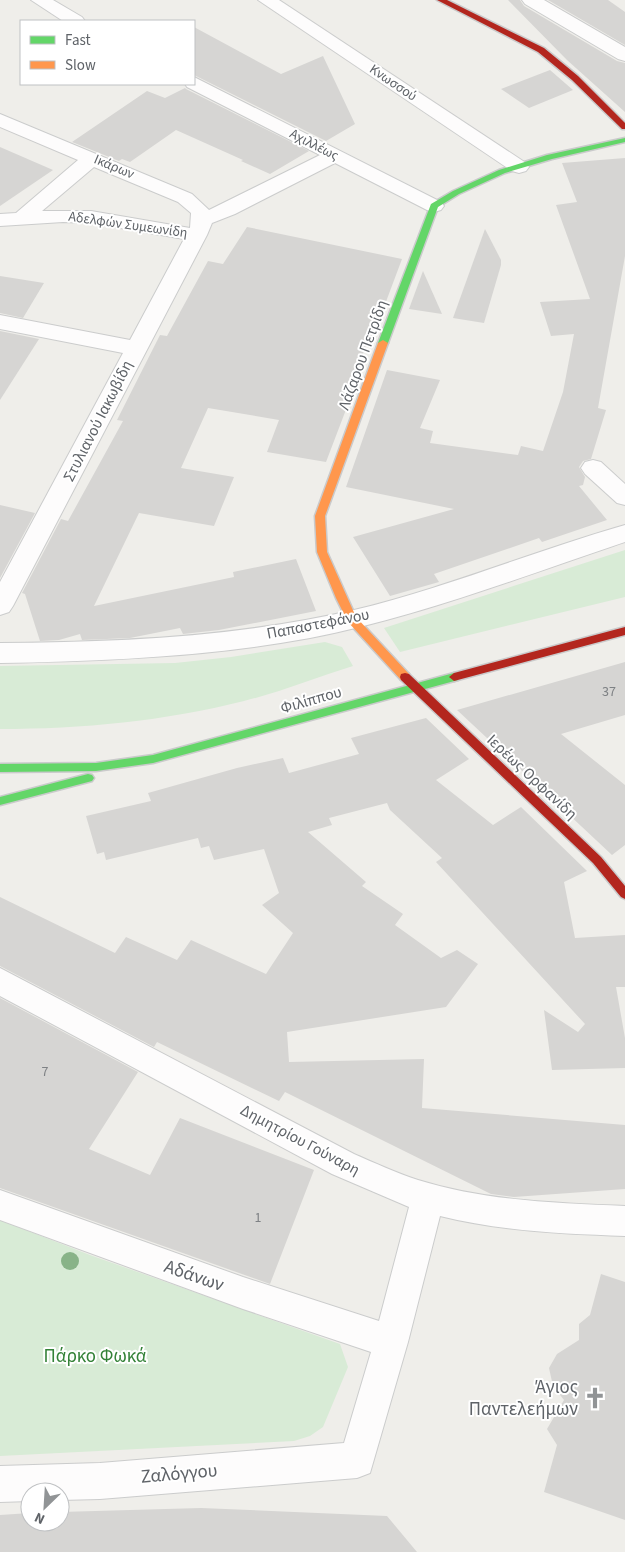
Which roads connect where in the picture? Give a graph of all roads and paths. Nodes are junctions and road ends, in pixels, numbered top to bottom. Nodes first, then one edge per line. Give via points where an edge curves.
1 (40, 0) edge
2 (267, 0) edge
3 (441, 0) edge
4 (530, 0) edge
5 (74, 20) edge
6 (625, 56) edge
7 (195, 84) edge
8 (0, 120) edge
9 (622, 120) edge
10 (625, 140) edge
11 (334, 156) junction
12 (92, 158) junction
13 (519, 167) junction
14 (434, 206) junction
15 (21, 219) junction
16 (0, 220) edge
17 (200, 227) junction
18 (0, 322) edge
19 (136, 348) junction
20 (593, 468) dead end
21 (625, 497) edge
22 (625, 533) edge
23 (0, 606) edge
24 (352, 619) junction
25 (625, 631) edge
26 (0, 653) edge
27 (414, 688) junction
28 (153, 759) junction
29 (0, 768) edge
30 (0, 801) edge
31 (625, 894) edge
32 (0, 981) edge
33 (428, 1198) junction
34 (0, 1205) edge
35 (625, 1221) edge
36 (391, 1342) junction
37 (0, 1484) edge

1 - 5 street
2 - 13 street, Κνωσσού
3 - 9 street via 541,50
4 - 6 street
7 - 11 street, Αχιλλέως
8 - 12 street, Ικάρων
10 - 13 street
11 - 14 street, Αχιλλέως
11 - 17 street
12 - 15 street
12 - 17 street, Ικάρων via 185,198 200,209
13 - 14 street via 466,185
14 - 24 street, Λάζαρου Πετρίδη via 320,516 322,552
15 - 16 street, Αδελφών Συμεωνίδη
15 - 17 street, Αδελφών Συμεωνίδη via 91,217
17 - 19 street, Στυλιανού Ιακωβίδη
18 - 19 street
19 - 23 street, Στυλιανού Ιακωβίδη
20 - 21 street
22 - 24 street, Παπαστεφάνου via 398,608
24 - 26 street, Παπαστεφάνου via 175,647
24 - 27 street, Λάζαρου Πετρίδη
25 - 27 street, Φιλίππου
27 - 28 street, Φιλίππου
27 - 31 street, Ιερέως Ορφανίδη via 597,860
28 - 29 street, Φιλίππου via 96,767
28 - 30 street
32 - 33 street, Δημητρίου Γούναρη via 343,1164
33 - 35 street, Δημητρίου Γούναρη via 534,1217
33 - 36 street
34 - 36 street, Αδάνων via 169,1267
36 - 37 street, Ζαλόγγου via 357,1460 100,1481

